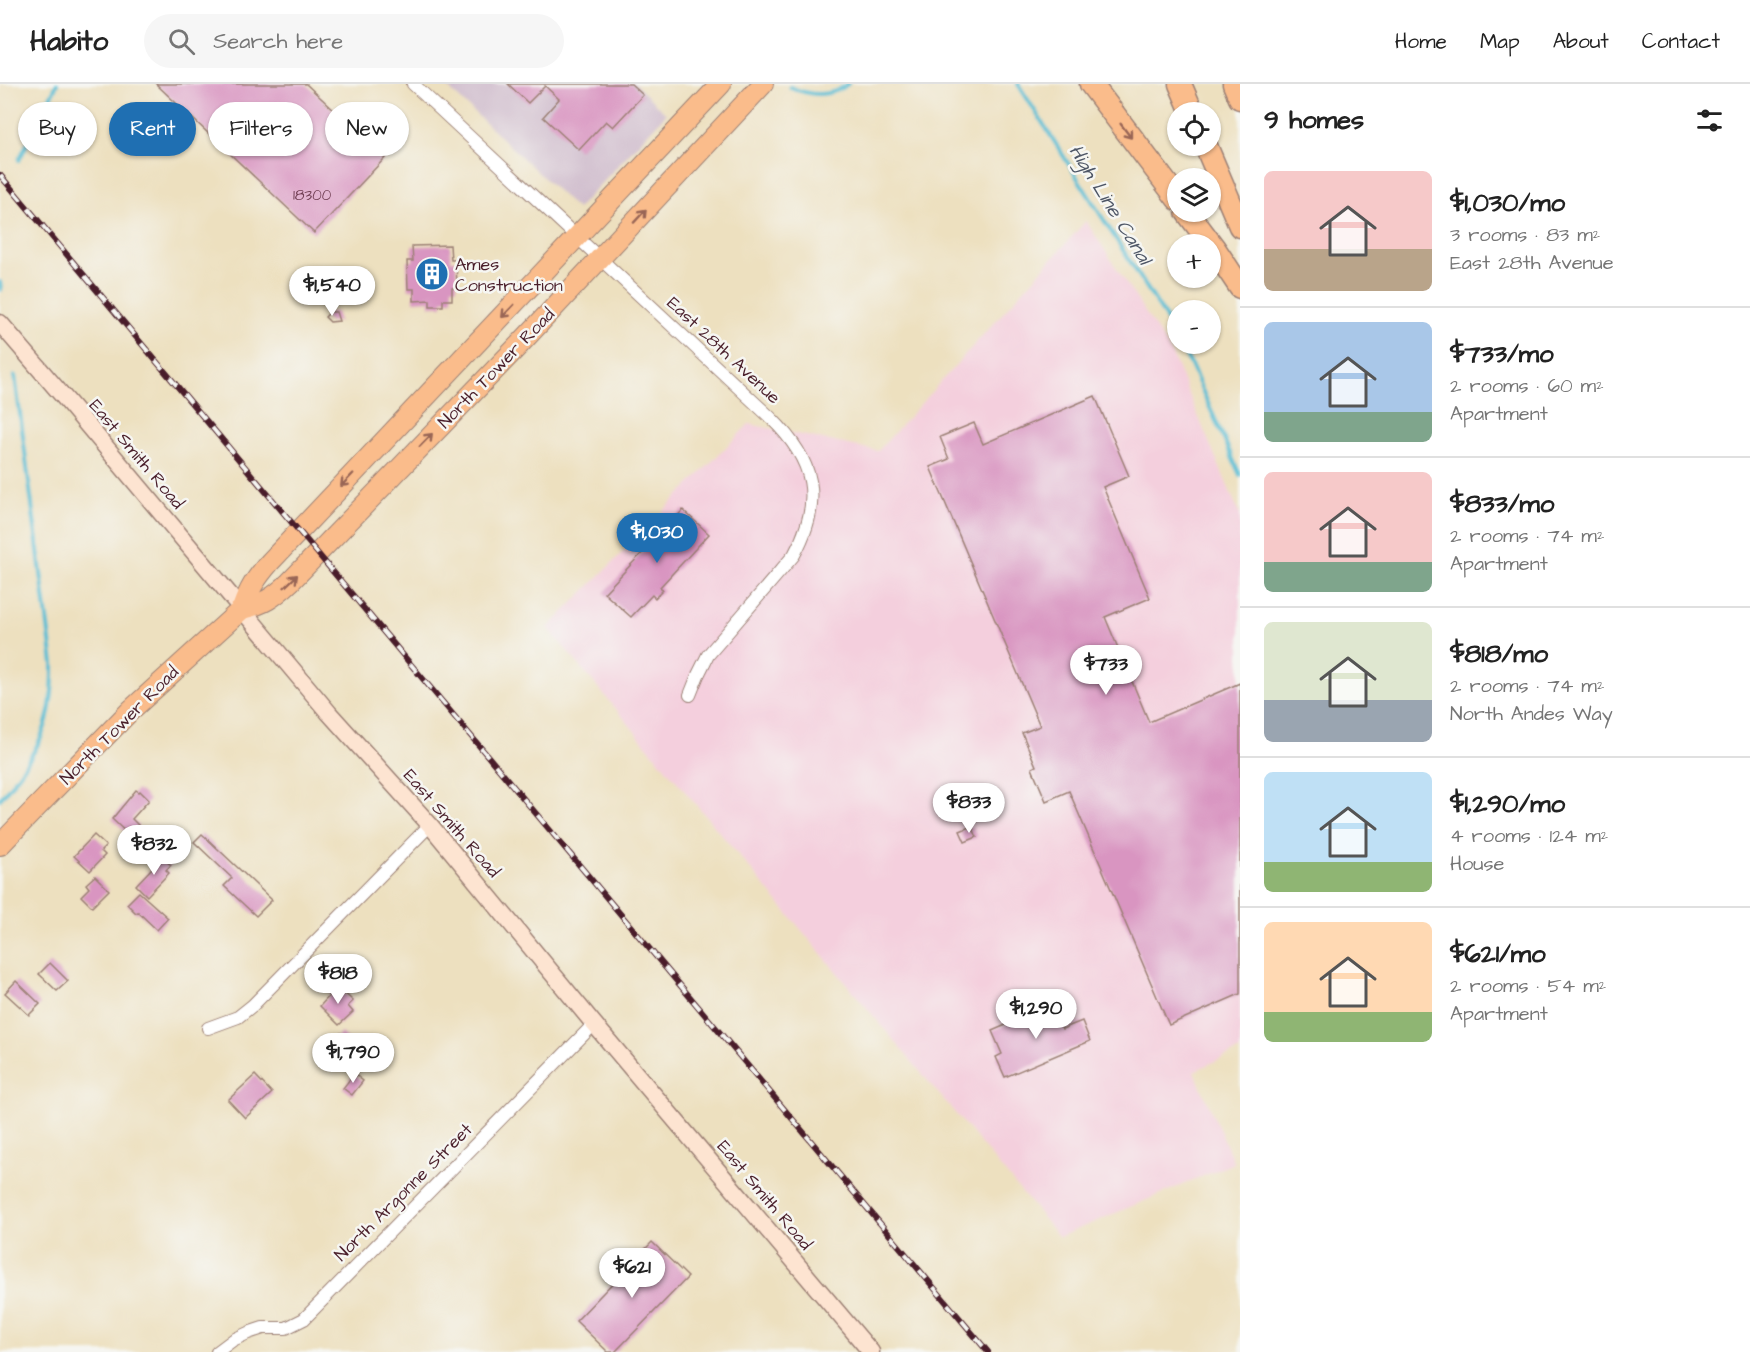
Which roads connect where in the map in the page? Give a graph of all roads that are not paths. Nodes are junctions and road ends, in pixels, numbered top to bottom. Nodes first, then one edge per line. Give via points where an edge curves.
1 (412, 84) edge
2 (721, 84) edge
3 (763, 84) edge
4 (1091, 84) edge
5 (1180, 84) edge
6 (1234, 84) edge
7 (1240, 98) edge
8 (1188, 102) edge
9 (1210, 156) edge
10 (1167, 185) edge
11 (1194, 222) edge
12 (1240, 226) edge
13 (577, 238) junction
14 (600, 259) junction
15 (1240, 287) edge
16 (0, 323) edge
17 (242, 609) junction
18 (690, 695) dead end
19 (430, 825) junction
20 (0, 845) edge
21 (594, 1023) junction
22 (208, 1028) dead end
23 (217, 1352) edge
24 (871, 1352) edge

1 - 13 street, East 28th Avenue
2 - 13 main road, North Tower Road
14 -> 3 main road, North Tower Road
4 -> 10 highway
5 - 8 highway
6 - 7 highway
9 - 12 highway
11 - 15 highway
13 - 14 street, East 28th Avenue
13 -> 17 main road, North Tower Road via 254,579
17 -> 14 main road, North Tower Road via 260,605 290,582
14 - 18 street, East 28th Avenue via 784,432 802,456 809,478 810,513 794,555 708,655
16 - 17 street, East Smith Road
17 - 19 street, East Smith Road
17 - 20 main road, North Tower Road via 131,710
19 - 21 street, East Smith Road
19 - 22 street via 253,1005 238,1017
21 - 23 street, North Argonne Street via 304,1318 286,1328 263,1328 248,1333
21 - 24 street, East Smith Road

